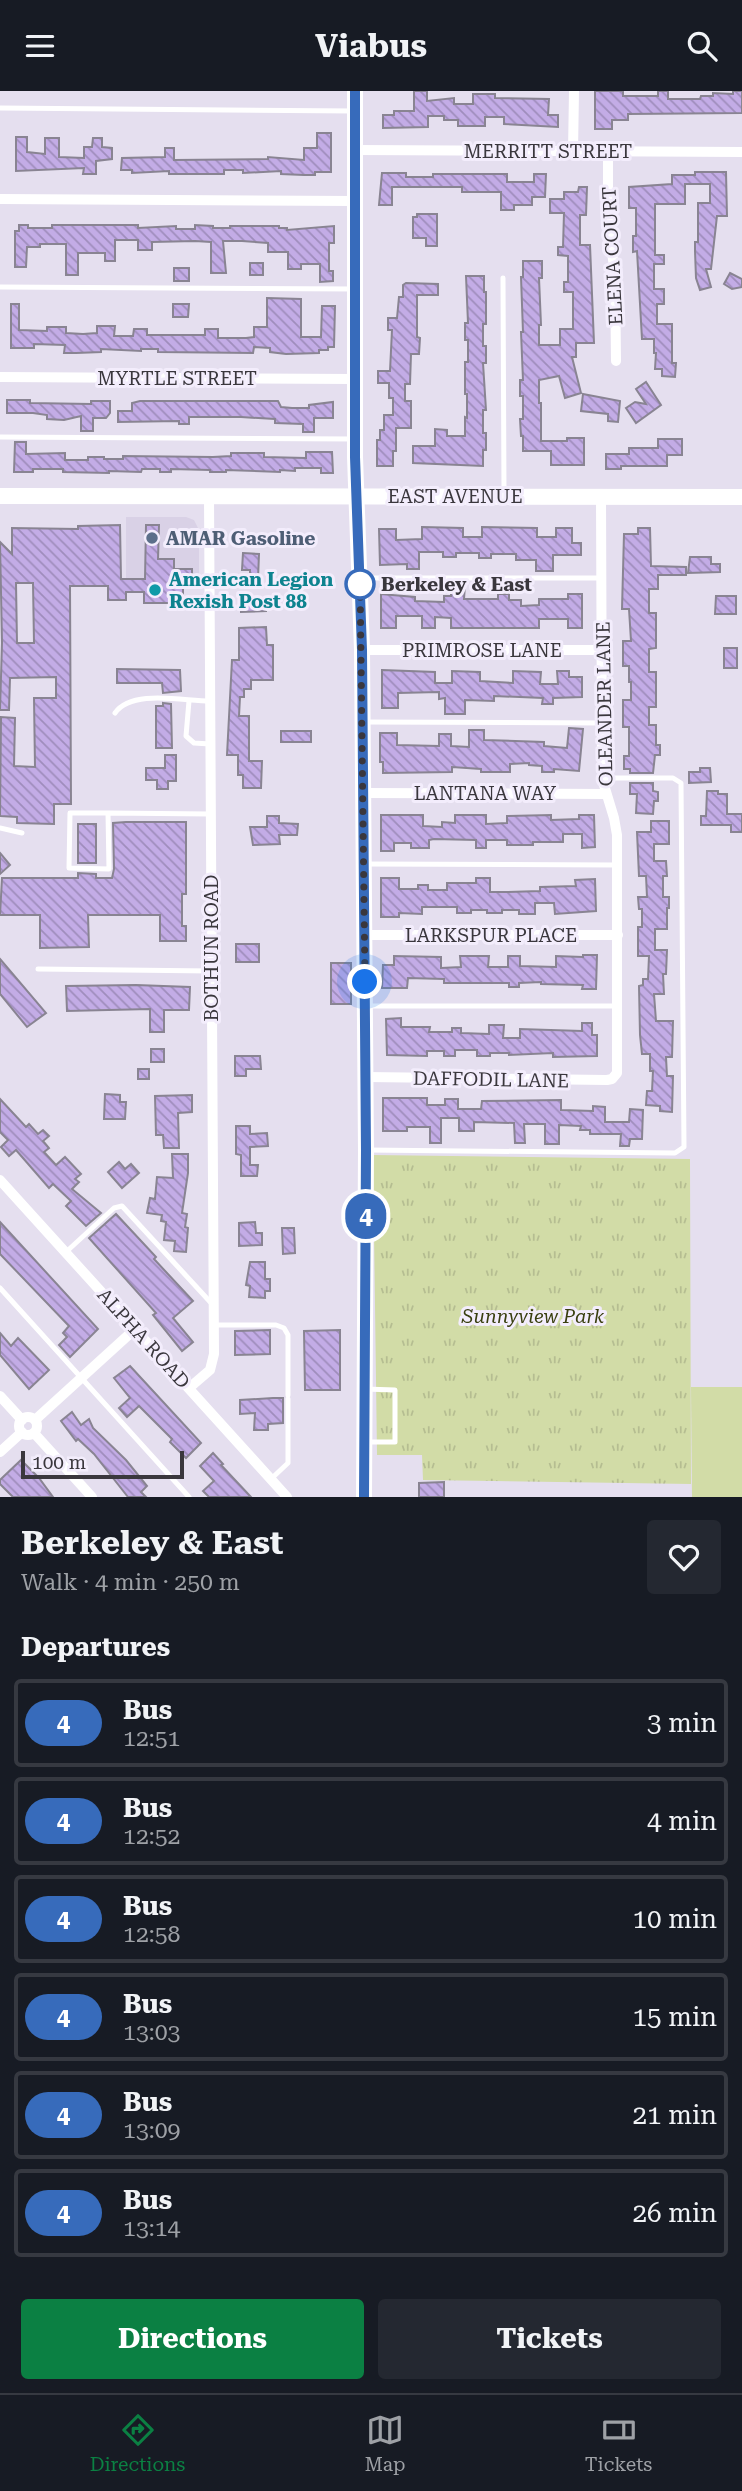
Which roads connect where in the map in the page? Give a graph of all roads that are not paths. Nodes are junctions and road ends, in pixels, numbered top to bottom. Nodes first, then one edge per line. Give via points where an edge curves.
1 (355, 91) edge
2 (575, 91) edge
3 (0, 108) edge
4 (355, 111) junction
5 (355, 150) junction
6 (573, 152) junction
7 (608, 152) junction
8 (742, 152) edge
9 (0, 199) edge
10 (355, 201) junction
11 (503, 278) dead end
12 (0, 287) edge
13 (355, 289) junction
14 (616, 361) dead end
15 (0, 377) edge
16 (355, 379) junction
17 (0, 437) edge
18 (355, 439) junction
19 (0, 496) edge
20 (356, 496) junction
21 (504, 496) junction
22 (209, 497) junction
23 (601, 497) junction
24 (742, 497) edge
25 (360, 578) junction
26 (602, 578) junction
27 (362, 650) junction
28 (602, 650) junction
29 (189, 701) junction
30 (210, 701) junction
31 (115, 713) dead end
32 (363, 722) junction
33 (602, 723) junction
34 (210, 744) junction
35 (603, 779) junction
36 (364, 793) junction
37 (606, 794) junction
38 (108, 813) junction
39 (211, 814) junction
40 (0, 828) edge
41 (22, 833) dead end
42 (364, 864) junction
43 (617, 865) junction
44 (365, 935) junction
45 (618, 935) junction
46 (38, 969) dead end
47 (211, 971) junction
48 (365, 1006) junction
49 (618, 1006) junction
50 (615, 1076) joint
51 (366, 1077) junction
52 (366, 1150) junction
53 (0, 1180) edge
54 (66, 1252) junction
55 (0, 1287) edge
56 (213, 1305) junction
57 (213, 1325) junction
58 (135, 1329) junction
59 (82, 1378) junction
60 (189, 1388) junction
61 (365, 1389) junction
62 (0, 1396) edge
63 (22, 1420) junction
64 (35, 1420) junction
65 (22, 1432) junction
66 (34, 1433) junction
67 (364, 1442) junction
68 (0, 1452) edge
69 (271, 1479) junction
70 (92, 1497) edge
71 (189, 1497) edge
72 (287, 1497) edge
73 (364, 1497) edge

1 - 4 street
2 - 6 street
3 - 4 lane
4 - 5 street
5 - 6 street, MERRITT STREET
5 - 10 street
6 - 7 street, MERRITT STREET
7 - 8 street, MERRITT STREET
7 - 14 street, ELENA COURT
9 - 10 street
10 - 13 street
11 - 21 lane
12 - 13 lane
13 - 16 street
15 - 16 street, MYRTLE STREET
16 - 18 street
17 - 18 lane
18 - 20 street
19 - 22 main road, EAST AVENUE
20 - 21 main road, EAST AVENUE
20 - 22 main road, EAST AVENUE
20 - 25 street
21 - 23 main road, EAST AVENUE
22 - 30 street, BOTHUN ROAD
23 - 24 main road, EAST AVENUE
23 - 26 street, OLEANDER LANE
25 - 26 lane
25 - 27 street
26 - 28 street, OLEANDER LANE
27 - 28 street, PRIMROSE LANE
27 - 32 street
28 - 33 street, OLEANDER LANE
29 - 30 lane
29 - 31 lane via 133,699
29 - 34 lane via 186,736 194,743
30 - 34 street, BOTHUN ROAD
32 - 33 lane
32 - 36 street
33 - 35 street, OLEANDER LANE
34 - 39 street, BOTHUN ROAD
35 - 37 street, OLEANDER LANE
35 - 52 lane via 673,778 682,786 684,1147 675,1153
36 - 37 street, LANTANA WAY
36 - 42 street
37 - 43 street, OLEANDER LANE via 616,828
38 - 38 lane via 109,869 69,868 70,813
38 - 39 lane
39 - 47 street, BOTHUN ROAD
40 - 41 lane
42 - 43 lane
42 - 44 street
43 - 45 street, OLEANDER LANE
44 - 45 street, LARKSPUR PLACE
44 - 48 street
45 - 49 street, OLEANDER LANE
46 - 47 lane
47 - 56 street, BOTHUN ROAD
48 - 49 lane
48 - 51 street
49 - 50 street, OLEANDER LANE
50 - 51 street, DAFFODIL LANE via 607,1080
51 - 52 street
52 - 61 street
53 - 54 street, ALPHA ROAD
54 - 56 lane via 114,1208 122,1206
54 - 58 street, ALPHA ROAD
55 - 59 lane
56 - 57 street, BOTHUN ROAD
57 - 60 street, BOTHUN ROAD via 211,1367
57 - 69 lane via 276,1325 288,1335 288,1463
58 - 59 street
58 - 60 street, ALPHA ROAD
59 - 64 street
59 - 71 lane
60 - 69 street, ALPHA ROAD
61 - 67 street
61 - 67 lane via 395,1390 395,1442
62 - 63 street
63 - 64 street
63 - 65 street
64 - 66 street
65 - 66 street
65 - 68 street
66 - 70 street
67 - 73 street
69 - 72 street, ALPHA ROAD

